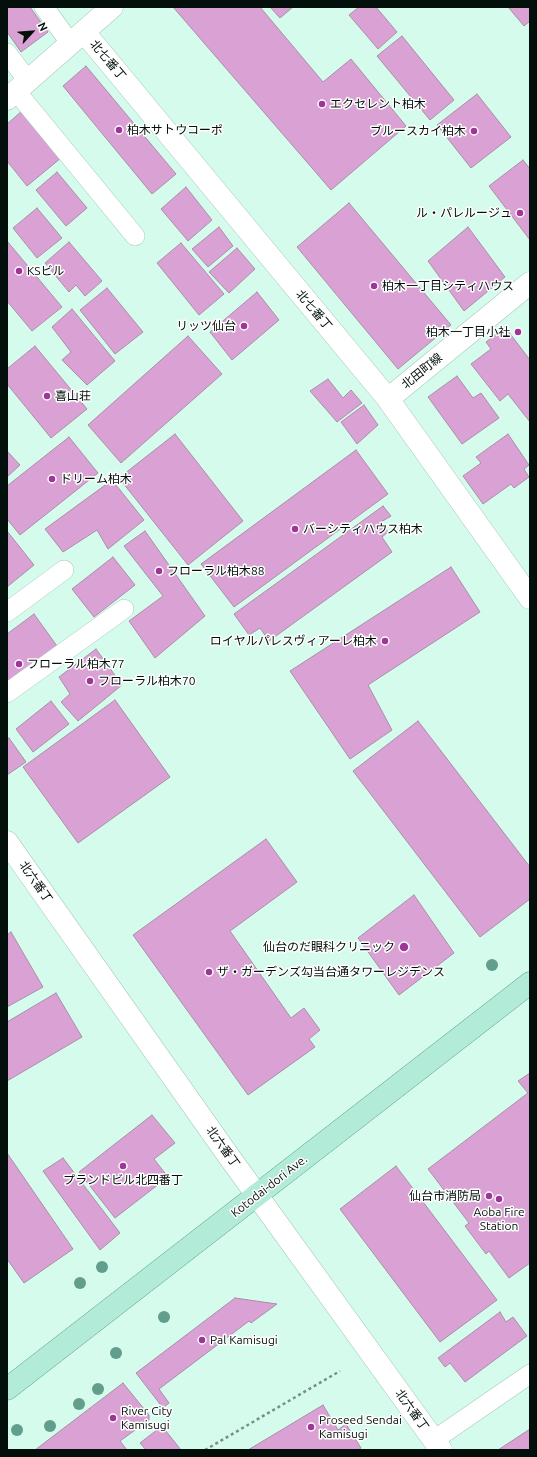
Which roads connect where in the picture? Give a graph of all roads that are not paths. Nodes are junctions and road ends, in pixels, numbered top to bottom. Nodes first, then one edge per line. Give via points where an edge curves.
1 (44, 7) edge
2 (108, 8) edge
3 (78, 38) junction
4 (7, 53) edge
5 (17, 90) edge
6 (135, 236) dead end
7 (530, 282) edge
8 (388, 399) junction
9 (64, 570) dead end
10 (530, 598) edge
11 (124, 609) dead end
12 (7, 612) edge
13 (7, 693) edge
14 (7, 842) edge
15 (530, 983) edge
16 (257, 1195) junction
17 (530, 1374) edge
18 (7, 1389) edge
19 (437, 1445) edge

1 - 3 lane
2 - 3 street
3 - 5 street
3 - 8 street, 北七番丁
4 - 5 lane
5 - 6 lane
7 - 8 street, 北田町線
8 - 10 street, 北七番丁
9 - 12 lane
11 - 13 lane
14 - 16 street, 北六番丁
15 - 16 main road, Kotodai-dori Ave.
16 - 18 main road, Kotodai-dori Ave.
16 - 19 street, 北六番丁
17 - 19 lane

